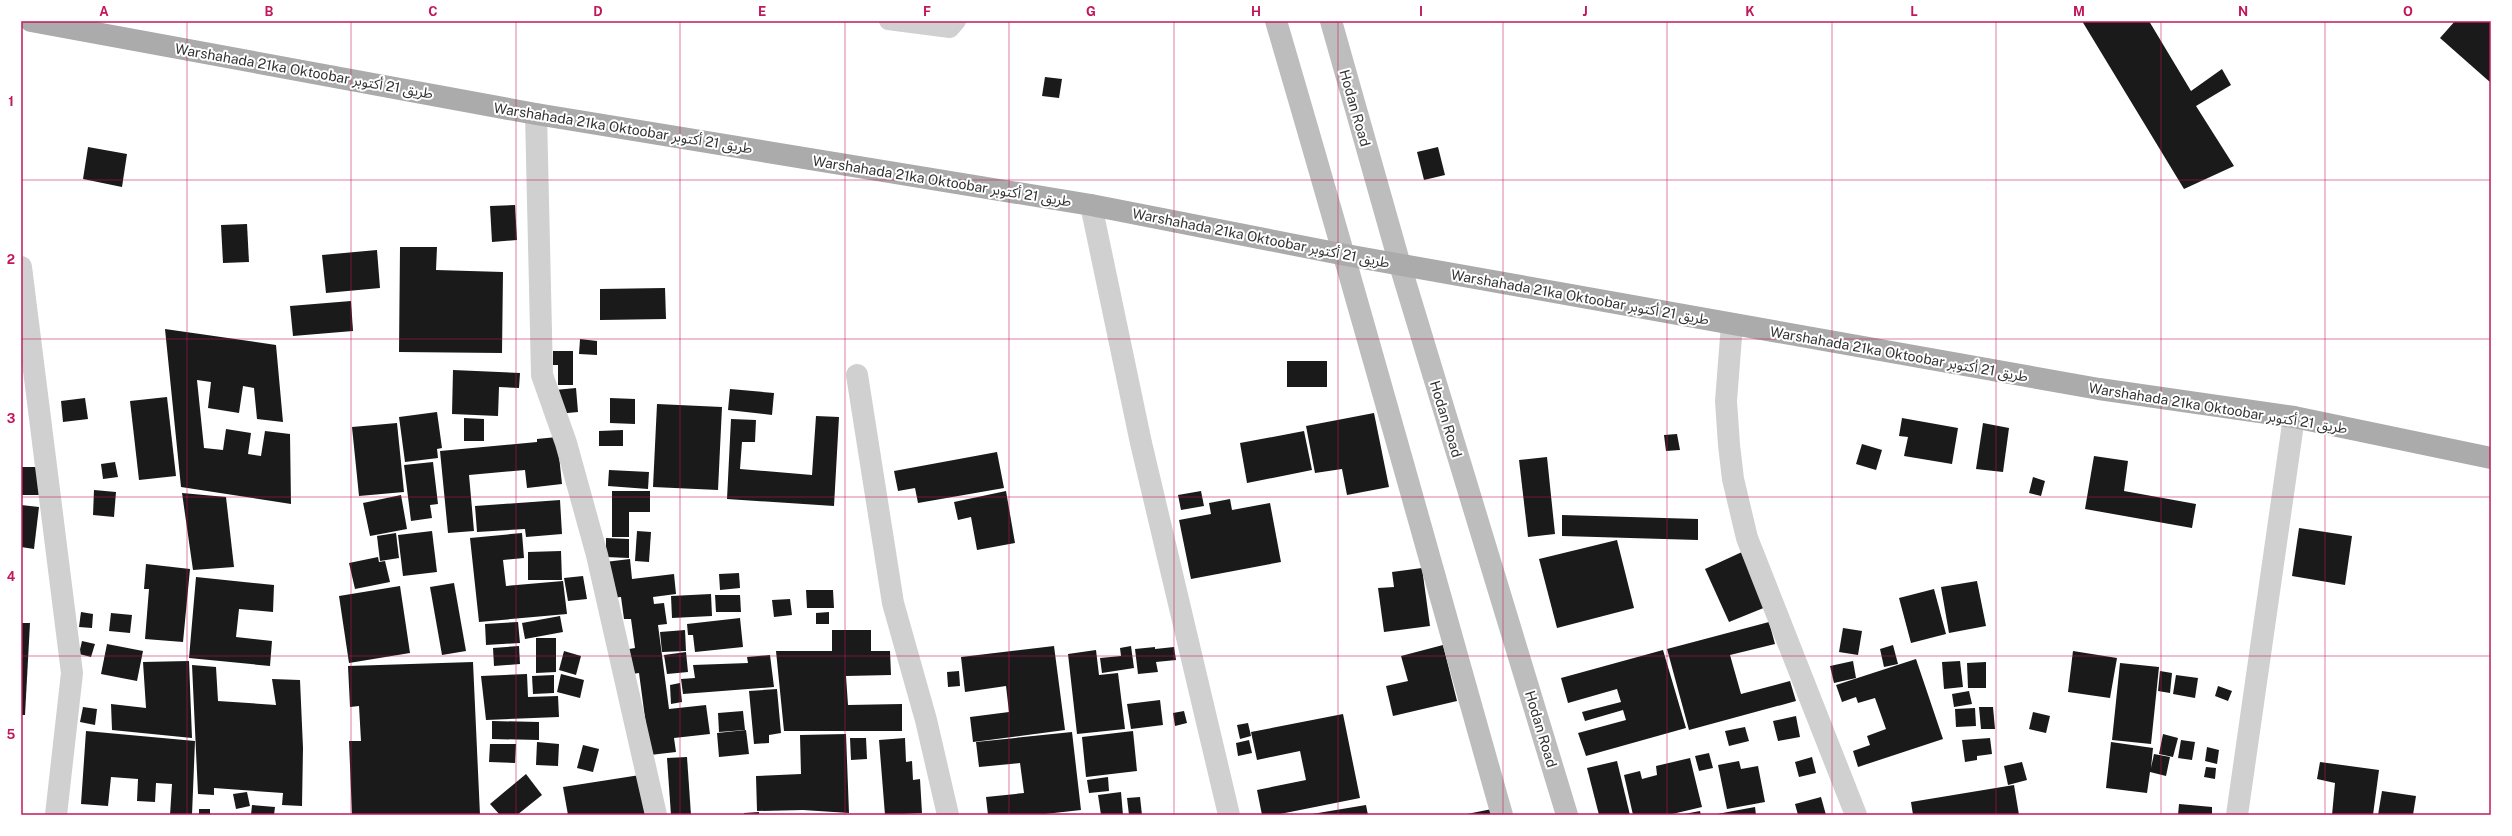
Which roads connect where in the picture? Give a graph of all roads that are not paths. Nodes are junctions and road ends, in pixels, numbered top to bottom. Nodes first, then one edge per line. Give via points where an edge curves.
1 (31, 21) edge
2 (888, 21) edge
3 (958, 21) edge
4 (1276, 21) edge
5 (1331, 21) edge
6 (536, 114) junction
7 (1091, 205) junction
8 (1346, 255) junction
9 (1400, 265) junction
10 (21, 267) edge
11 (1732, 324) junction
12 (857, 375) dead end
13 (29, 379) edge
14 (2294, 417) junction
15 (2491, 458) edge
16 (56, 815) edge
17 (656, 815) edge
18 (948, 815) edge
19 (1229, 815) edge
20 (1502, 815) edge
21 (1567, 815) edge
22 (1856, 815) edge
23 (2237, 815) edge

1 - 6 main road, Warshahada 21ka Oktoobar طريق 21 أكتوبر
2 - 3 lane via 950,29
4 - 8 main road
5 - 9 main road, Hodan Road
6 - 7 main road, Warshahada 21ka Oktoobar طريق 21 أكتوبر
6 - 17 street via 542,375 566,443 597,555
7 - 8 main road, Warshahada 21ka Oktoobar طريق 21 أكتوبر
7 - 19 street via 1141,443
8 - 9 main road, Warshahada 21ka Oktoobar طريق 21 أكتوبر
8 - 20 main road via 1404,473
9 - 11 main road, Warshahada 21ka Oktoobar طريق 21 أكتوبر
9 - 21 main road, Hodan Road
10 - 13 street
11 - 14 main road, Warshahada 21ka Oktoobar طريق 21 أكتوبر via 2099,389
11 - 22 street via 1726,401 1729,445 1733,479 1747,538
12 - 18 street via 893,603 926,720
13 - 16 street via 72,673
14 - 15 main road, Warshahada 21ka Oktoobar طريق 21 أكتوبر
14 - 23 street

